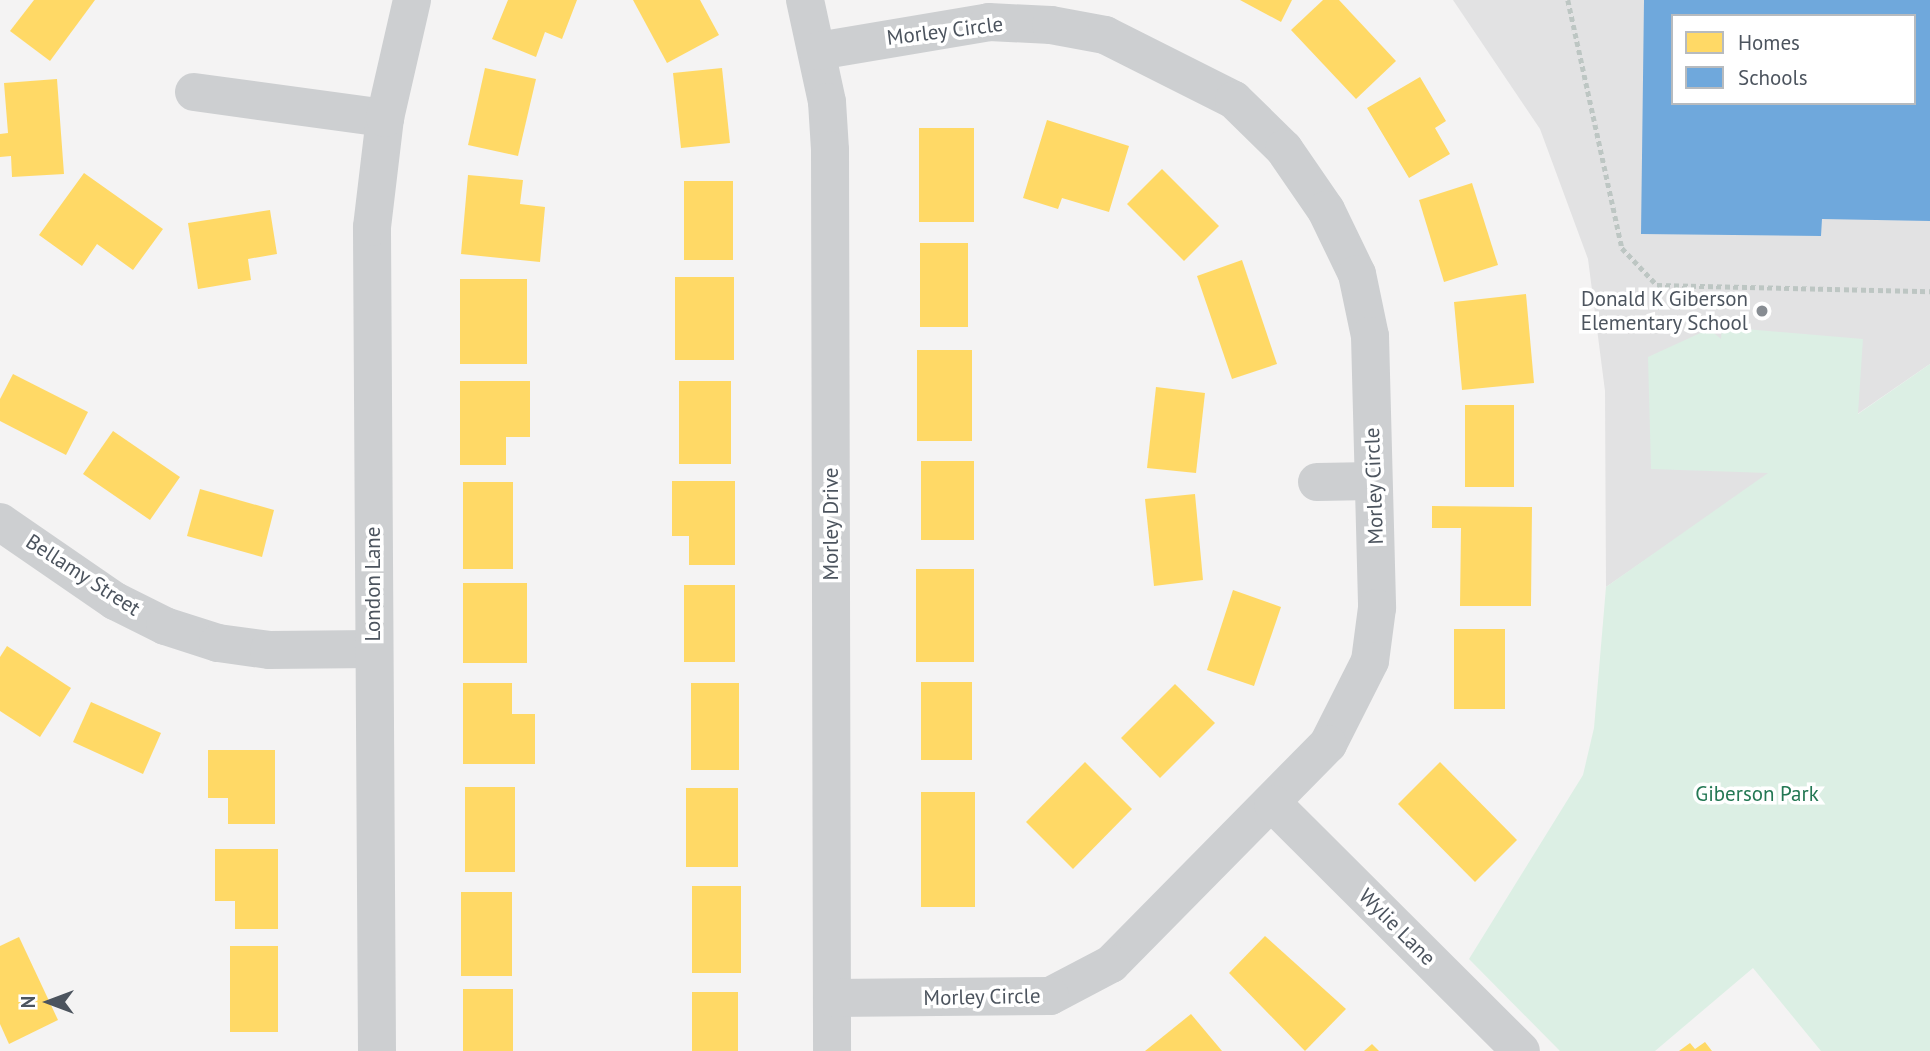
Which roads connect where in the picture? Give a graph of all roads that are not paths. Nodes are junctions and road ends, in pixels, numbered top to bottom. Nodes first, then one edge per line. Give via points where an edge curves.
1 (412, 0) edge
2 (805, 0) edge
3 (818, 51) junction
4 (194, 92) dead end
5 (385, 118) junction
6 (1373, 481) junction
7 (1317, 482) dead end
8 (0, 522) edge
9 (374, 649) junction
10 (1273, 804) junction
11 (832, 998) junction
12 (377, 1051) edge
13 (832, 1051) edge
14 (1521, 1051) edge

1 - 5 street, London Lane
2 - 3 street, Morley Drive
3 - 6 street, Morley Circle via 964,25 1051,25 1105,35 1234,100 1284,149 1326,210 1357,274 1370,335
3 - 11 street, Morley Drive via 830,150
4 - 5 street
5 - 9 street, London Lane via 372,227
6 - 7 street
6 - 10 street, Morley Circle via 1377,608 1370,662 1328,744
8 - 9 street, Bellamy Street via 115,601 165,626 218,643 269,650
9 - 12 street, London Lane
10 - 11 street, Morley Circle via 1111,964 1080,983 1050,996 1016,1000
10 - 14 street, Wylie Lane
11 - 13 street, Morley Drive

